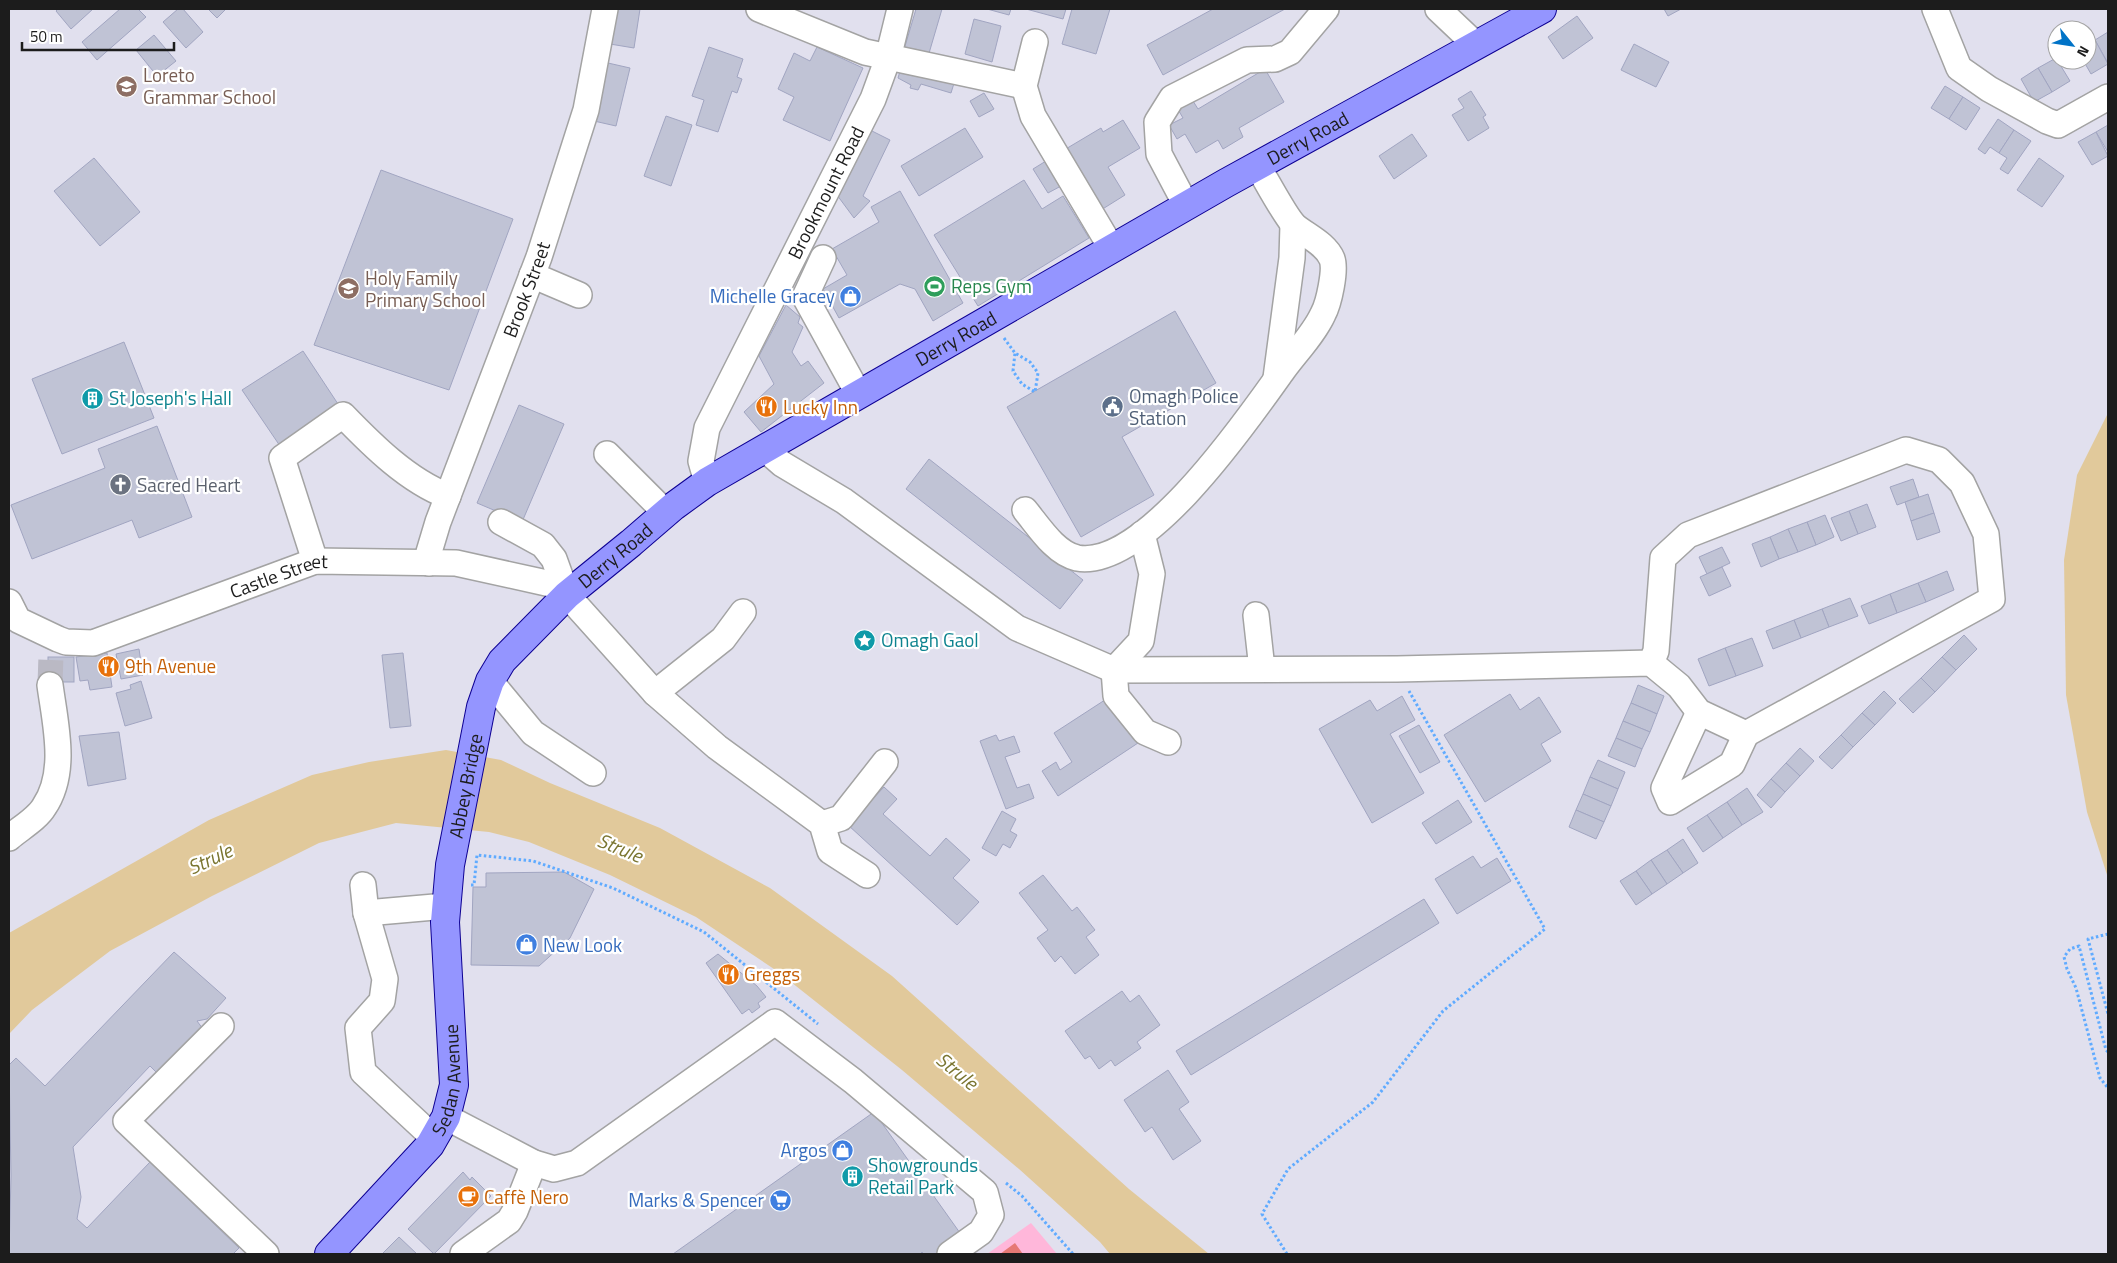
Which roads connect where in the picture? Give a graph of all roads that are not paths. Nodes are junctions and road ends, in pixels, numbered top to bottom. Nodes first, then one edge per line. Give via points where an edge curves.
1 (604, 9) edge
2 (759, 9) edge
3 (900, 9) edge
4 (1326, 9) edge
5 (1438, 9) edge
6 (1542, 9) edge
7 (1935, 9) edge
8 (1034, 42) dead end
9 (1476, 45) junction
10 (888, 58) junction
11 (1024, 86) junction
12 (2108, 96) edge
13 (1257, 165) junction
14 (1186, 206) junction
15 (1294, 225) junction
16 (1112, 249) junction
17 (823, 258) dead end
18 (532, 275) junction
19 (579, 295) dead end
20 (1287, 353) junction
21 (858, 395) junction
22 (766, 449) junction
23 (608, 454) dead end
24 (707, 482) junction
25 (448, 496) junction
26 (1025, 510) dead end
27 (666, 513) junction
28 (501, 522) dead end
29 (1142, 534) junction
30 (315, 561) junction
31 (429, 563) junction
32 (567, 595) junction
33 (9, 602) edge
34 (743, 612) dead end
35 (1256, 615) dead end
36 (1651, 663) junction
37 (1114, 670) junction
38 (1262, 670) junction
39 (490, 681) junction
40 (50, 685) tunnel mouth
41 (655, 693) junction
42 (480, 707) joint
43 (1699, 712) junction
44 (1746, 734) junction
45 (1168, 742) dead end
46 (885, 762) dead end
47 (593, 773) dead end
48 (822, 824) junction
49 (9, 838) edge
50 (450, 864) joint
51 (867, 875) dead end
52 (363, 885) dead end
53 (446, 906) junction
54 (366, 913) junction
55 (221, 1026) dead end
56 (440, 1127) junction
57 (534, 1163) junction
58 (266, 1254) edge
59 (329, 1254) edge
60 (463, 1254) edge
61 (950, 1254) edge

1 - 18 street, Brook Street via 586,110
2 - 10 street
3 - 10 street, Brookmount Road
4 - 14 street via 1290,52 1275,59 1247,60 1172,98 1157,122 1159,154
5 - 9 street
6 - 9 main road, Derry Road
7 - 12 street via 1959,68 1989,89 2047,121 2058,125
8 - 11 street
9 - 13 main road, Derry Road
10 - 11 street
10 - 24 street, Brookmount Road via 873,99 707,428 701,461
11 - 16 street via 1033,116
13 - 14 main road, Derry Road
13 - 15 street
14 - 16 main road, Derry Road
15 - 20 street
15 - 20 street via 1322,245 1332,258 1333,275 1323,314
16 - 21 main road, Derry Road
17 - 21 street via 805,297
18 - 19 street
18 - 25 street, Brook Street
20 - 29 street via 1276,380 1256,410 1168,513
21 - 22 main road, Derry Road
22 - 24 main road, Derry Road
22 - 37 street via 782,464 844,501 1017,628
23 - 27 street
24 - 27 main road, Derry Road
25 - 30 street via 431,490 370,442 343,415 282,458
25 - 31 street, Brook Street via 429,552
26 - 29 street via 1065,554 1079,558 1116,550
27 - 32 main road, Derry Road
28 - 32 street via 543,545 554,559
29 - 37 street via 1152,574 1141,641
30 - 31 street, Castle Street
30 - 33 street, Castle Street via 93,643 66,642 54,647 18,620
31 - 32 street, Castle Street via 456,563 531,578 551,584
32 - 39 main road, Derry Road via 502,661
32 - 41 street
34 - 41 street via 723,639
35 - 38 street
36 - 38 street
36 - 43 street via 1679,686
36 - 44 street via 1656,651 1664,558 1688,535 1906,450 1939,460 1962,483 1986,534 1992,599
37 - 38 street
37 - 45 street via 1116,696 1145,732
39 - 42 main road, Derry Road
39 - 47 street via 533,733
40 - 49 street via 58,743 56,780 44,808
41 - 48 street via 717,747
42 - 50 main road, Abbey Bridge
43 - 44 street
43 - 44 street via 1664,788 1670,802 1732,764
46 - 48 street via 841,818
48 - 51 street via 830,851
50 - 53 main road, Sedan Avenue
52 - 54 street
53 - 54 street
53 - 56 main road, Sedan Avenue via 454,1085
54 - 56 street via 385,979 382,1001 358,1028 363,1072
55 - 58 street via 126,1121
56 - 57 street
56 - 59 main road, Sedan Avenue via 430,1145
57 - 60 street via 509,1220
57 - 61 street via 554,1169 577,1163 775,1022 853,1081 985,1192 991,1215 981,1232

